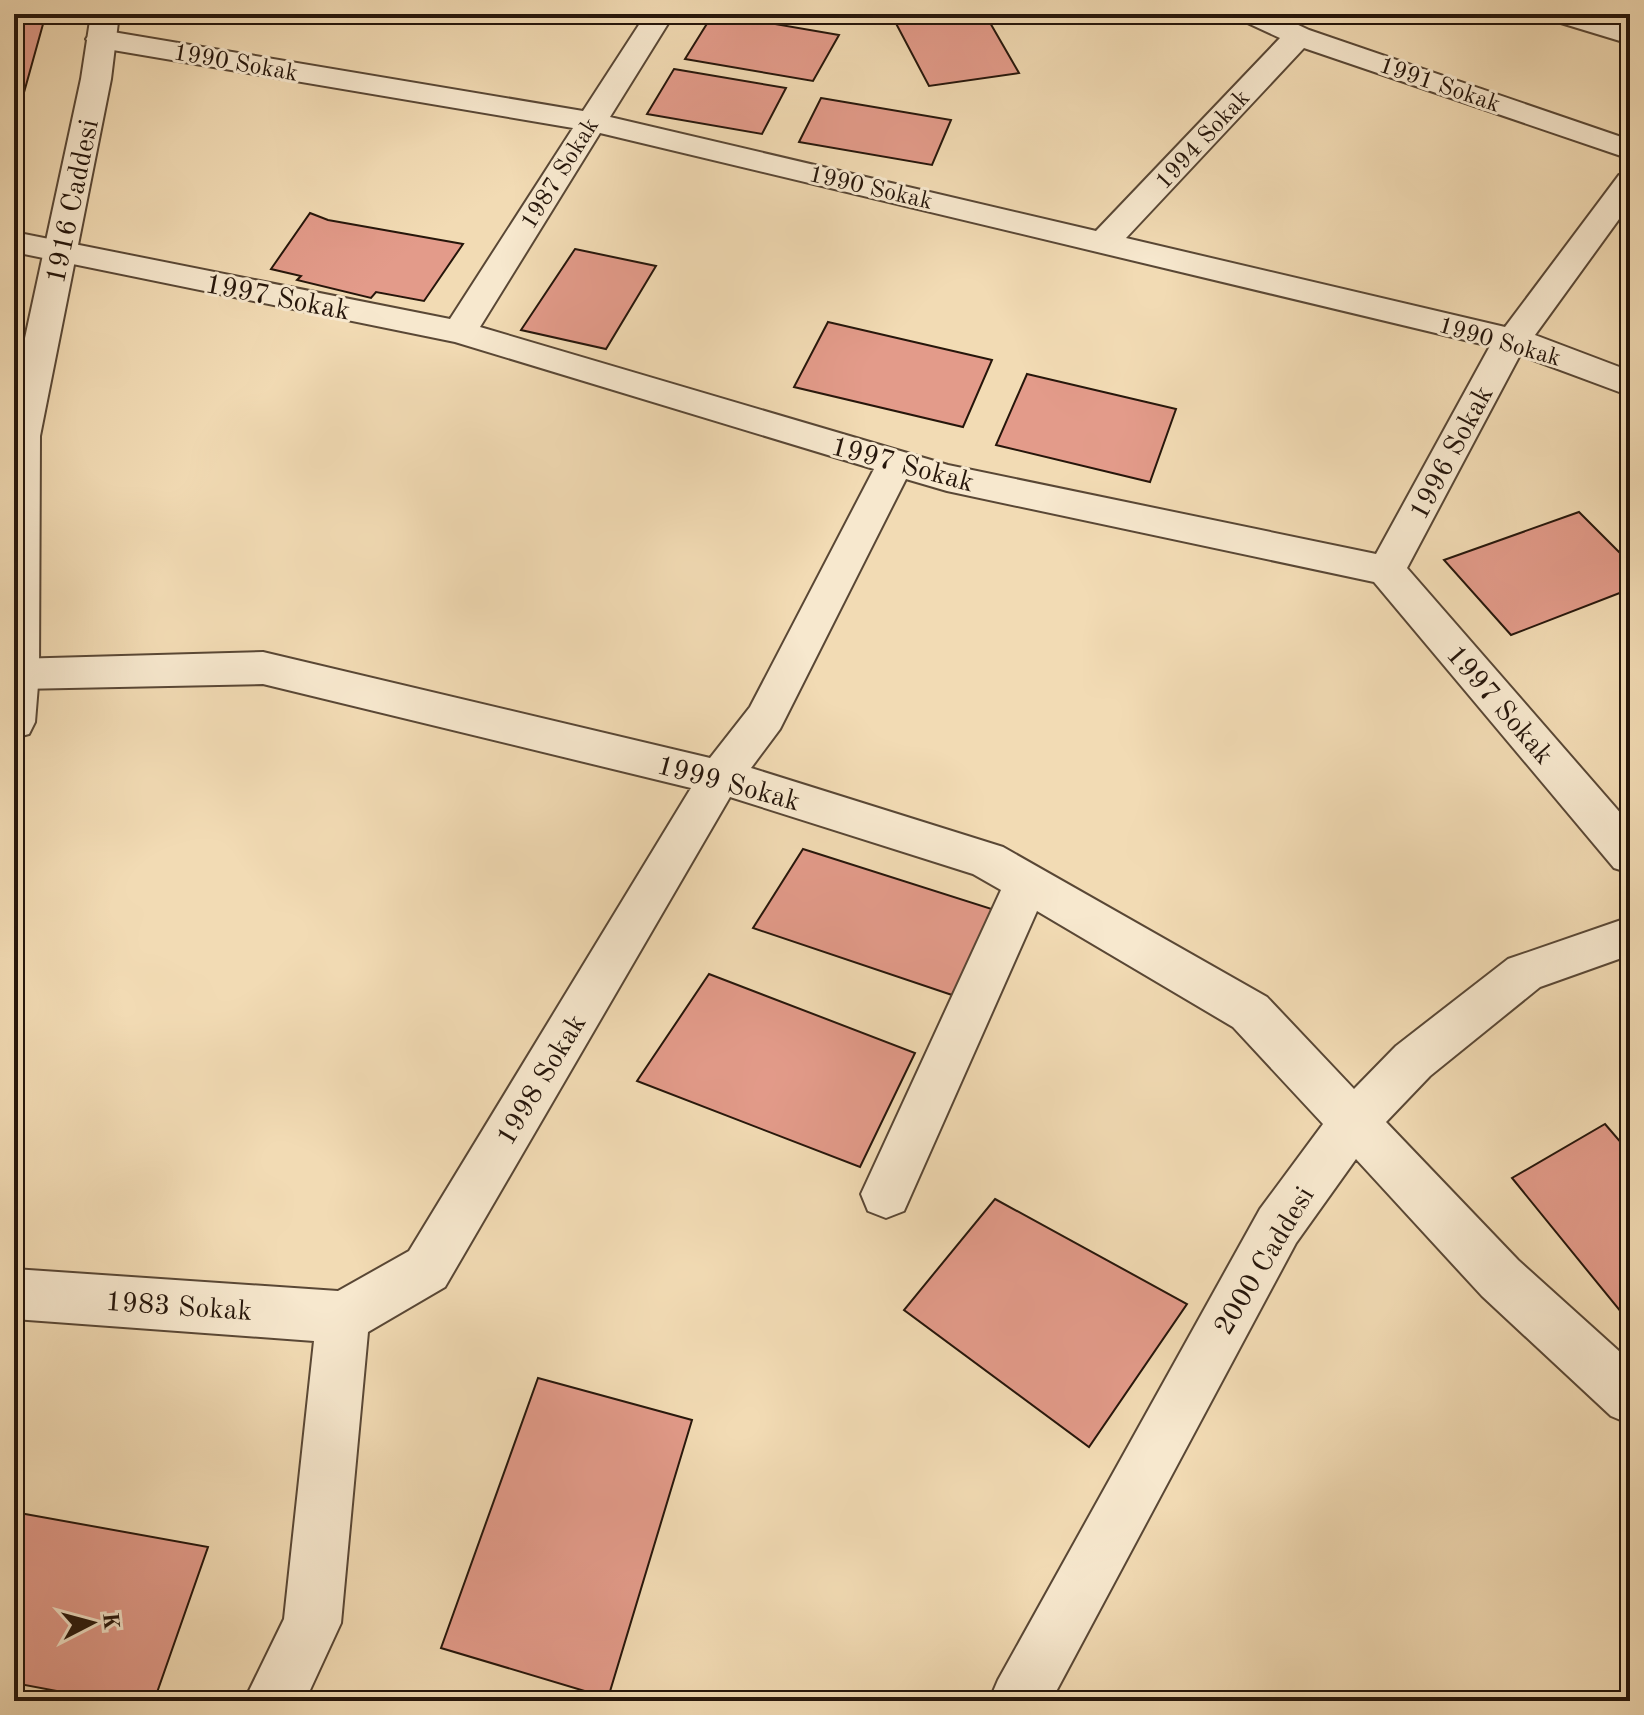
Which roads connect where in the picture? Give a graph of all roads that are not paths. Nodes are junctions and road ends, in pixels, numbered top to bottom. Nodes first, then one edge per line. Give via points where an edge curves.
1 (660, 14) edge
2 (1251, 14) edge
3 (1561, 14) edge
4 (103, 26) edge
5 (1630, 35) edge
6 (1299, 36) junction
7 (592, 122) junction
8 (1630, 150) edge
9 (1630, 182) edge
10 (14, 242) edge
11 (1104, 242) junction
12 (60, 252) junction
13 (459, 332) junction
14 (1514, 340) junction
15 (1630, 384) edge
16 (18, 436) edge
17 (896, 462) junction
18 (1386, 570) junction
19 (19, 673) junction
20 (14, 722) edge
21 (719, 778) junction
22 (1630, 855) edge
23 (1027, 883) junction
24 (1630, 936) edge
25 (1353, 1123) junction
26 (886, 1194) dead end
27 (14, 1294) edge
28 (343, 1317) junction
29 (1630, 1397) edge
30 (274, 1701) edge
31 (1019, 1701) edge

1 - 7 street, 1987 Sokak
2 - 6 street, 1991 Sokak
3 - 5 street
4 - 7 street, 1990 Sokak
4 - 12 street, 1916 Caddesi
6 - 8 street, 1991 Sokak
6 - 11 street, 1994 Sokak
7 - 11 street, 1990 Sokak
7 - 13 street, 1987 Sokak
9 - 14 street, 1996 Sokak
10 - 12 street, 1997 Sokak
11 - 14 street, 1990 Sokak
12 - 13 street, 1997 Sokak
12 - 16 street, 1916 Caddesi
13 - 17 street, 1997 Sokak
14 - 15 street, 1990 Sokak
14 - 18 street, 1996 Sokak
16 - 19 street, 1916 Caddesi
17 - 18 street, 1997 Sokak via 947,478
17 - 21 street, 1998 Sokak via 765,718
18 - 22 street, 1997 Sokak
19 - 20 street, 1916 Caddesi
19 - 21 street, 1999 Sokak via 263,668
21 - 23 street, 1999 Sokak via 987,860
21 - 28 street, 1998 Sokak via 427,1269
23 - 25 street, 1999 Sokak via 1250,1012
23 - 26 street
24 - 25 street, 2000 Caddesi via 1524,973 1413,1061
25 - 29 street, 1999 Sokak via 1500,1278
25 - 31 street, 2000 Caddesi via 1278,1226
27 - 28 street, 1983 Sokak
28 - 30 street via 312,1623

